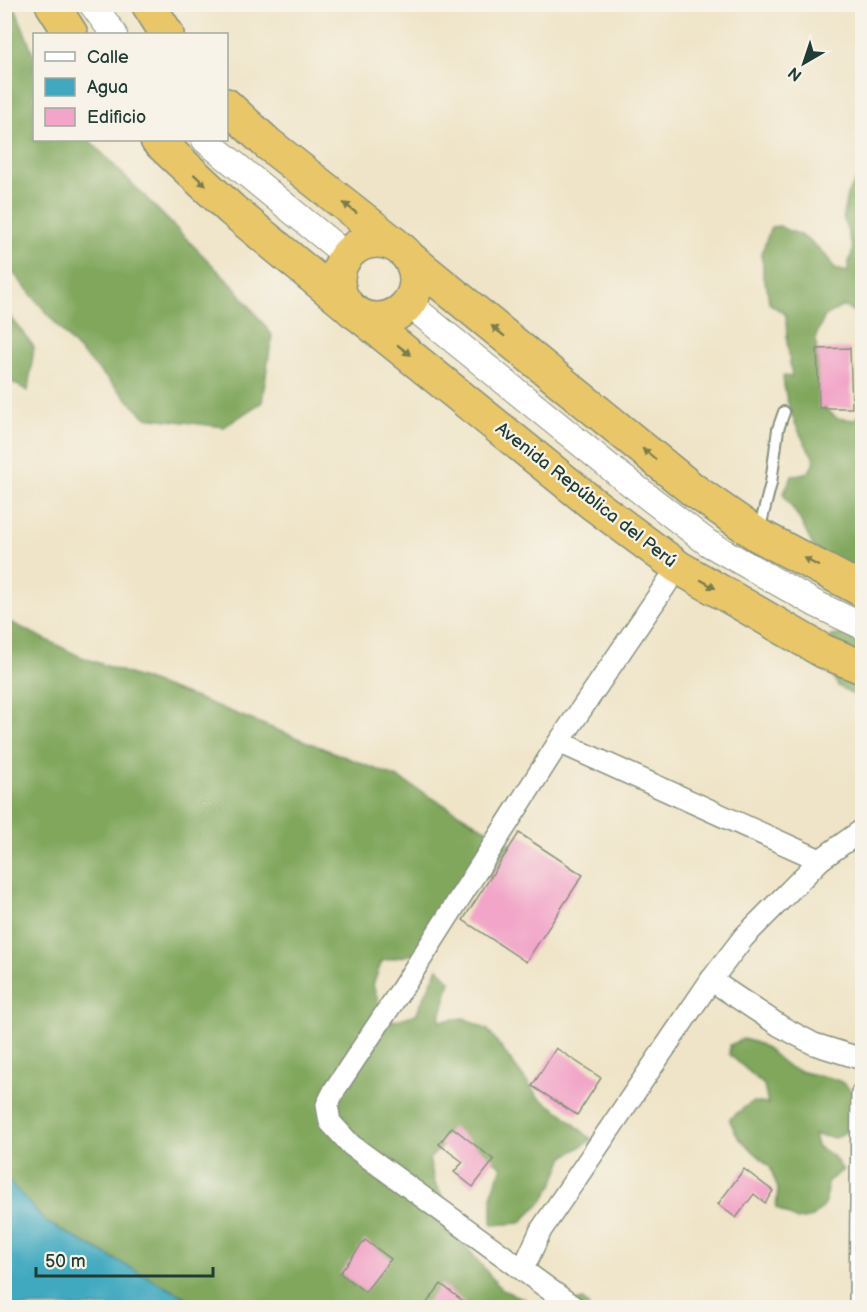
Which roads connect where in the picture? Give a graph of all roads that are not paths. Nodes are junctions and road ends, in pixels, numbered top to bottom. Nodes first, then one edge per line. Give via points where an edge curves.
1 (52, 4) edge
2 (92, 4) edge
3 (148, 4) edge
4 (69, 33) edge
5 (113, 33) edge
6 (166, 33) edge
7 (228, 107) edge
8 (158, 141) edge
9 (206, 141) edge
10 (404, 253) junction
11 (346, 255) junction
12 (409, 304) junction
13 (353, 310) junction
14 (784, 412) dead end
15 (758, 535) junction
16 (678, 567) junction
17 (862, 590) edge
18 (862, 626) edge
19 (862, 667) edge
20 (559, 742) junction
21 (862, 830) edge
22 (820, 860) junction
23 (711, 980) junction
24 (862, 1059) edge
25 (862, 1093) edge
26 (862, 1207) edge
27 (522, 1269) junction
28 (575, 1308) edge
29 (860, 1308) edge

1 - 4 highway
2 - 5 street
3 - 6 highway
10 -> 7 highway
8 -> 13 highway, Avenida República del Perú via 232,210
9 - 11 street
10 - 11 highway via 375,240
10 - 12 highway via 416,271 417,283
15 -> 10 highway via 692,489
11 - 13 highway via 340,264 338,286
12 - 13 highway via 391,317 380,319
12 - 18 street via 708,543
13 -> 16 highway, Avenida República del Perú via 592,503
14 - 15 lane
17 -> 15 highway
16 -> 19 highway, Avenida República del Perú via 823,651
16 - 20 street
20 - 22 street
20 - 27 street via 327,1106 330,1122 351,1145
21 - 22 street
22 - 23 street via 744,937
23 - 24 street via 814,1044
23 - 27 street via 541,1230
25 - 26 street
26 - 29 street
27 - 28 street

